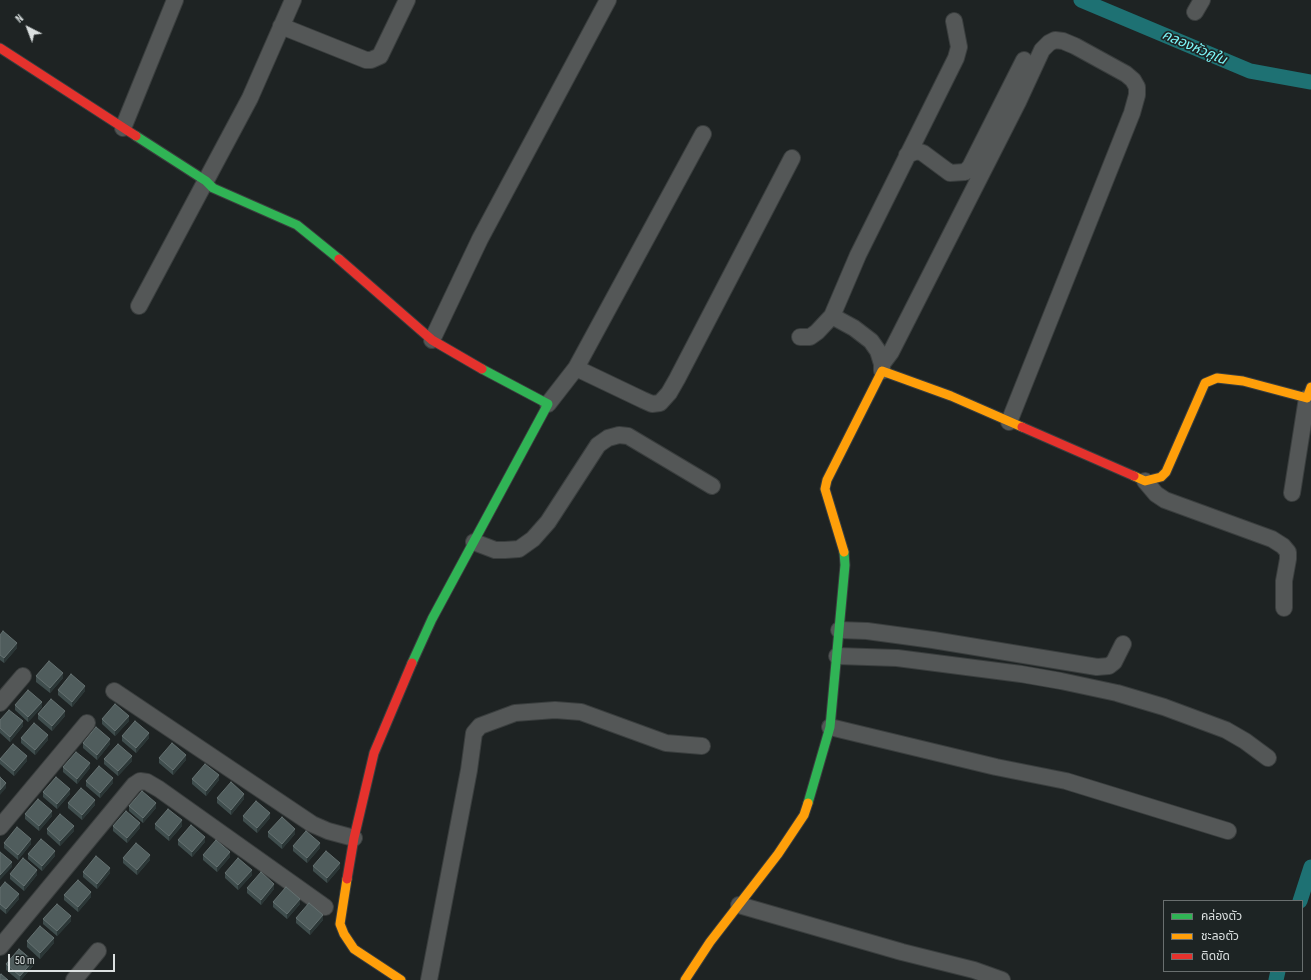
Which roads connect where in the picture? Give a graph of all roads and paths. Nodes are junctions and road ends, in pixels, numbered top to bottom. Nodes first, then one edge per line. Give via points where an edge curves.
1 (175, 0) edge
2 (292, 0) edge
3 (407, 0) edge
4 (608, 0) edge
5 (954, 21) dead end
6 (281, 26) junction
7 (0, 48) edge
8 (1024, 60) dead end
9 (123, 128) junction
10 (703, 134) dead end
11 (907, 155) junction
12 (792, 158) dead end
13 (206, 182) junction
14 (139, 306) dead end
15 (832, 316) junction
16 (800, 337) dead end
17 (432, 340) junction
18 (576, 368) junction
19 (882, 368) junction
20 (1309, 393) edge
21 (548, 404) junction
22 (1009, 422) junction
23 (1145, 481) junction
24 (712, 486) dead end
25 (1292, 494) dead end
26 (474, 542) junction
27 (1284, 608) dead end
28 (839, 630) junction
29 (1122, 644) dead end
30 (837, 656) junction
31 (22, 676) dead end
32 (114, 690) dead end
33 (0, 703) edge
34 (87, 723) dead end
35 (830, 727) junction
36 (702, 746) dead end
37 (1268, 758) dead end
38 (0, 827) edge
39 (1228, 831) dead end
40 (354, 838) junction
41 (739, 905) junction
42 (325, 906) dead end
43 (0, 947) edge
44 (98, 951) dead end
45 (74, 980) edge
46 (401, 980) edge
47 (429, 980) edge
48 (685, 980) edge
49 (1002, 980) edge

1 - 9 street
2 - 6 street
3 - 6 street via 380,56 371,60
4 - 17 street via 480,239
5 - 11 street via 959,47 956,58
6 - 13 street via 250,98
7 - 9 street
8 - 11 street via 970,167 965,172 950,173 917,151
9 - 13 street
10 - 18 street
11 - 15 street via 858,255
12 - 18 street via 676,379 660,403 652,404
13 - 14 street
13 - 17 street via 224,194 297,225 352,269
15 - 16 street via 810,337
15 - 19 street via 871,341 878,351
17 - 21 street
18 - 21 street
19 - 22 street
19 - 22 street via 1042,50 1055,40 1075,46 1126,74 1137,87 1137,95 1130,120
19 - 28 street via 827,480 825,489 844,551
20 - 23 street via 1217,378 1205,383 1172,463 1161,477
20 - 25 street
21 - 26 street
22 - 23 street
23 - 27 street via 1165,500 1272,539 1283,546 1288,552
24 - 26 street via 628,436 619,435 608,438 598,445 548,522 533,539 519,549 505,550 495,550
26 - 40 street via 432,619 395,700 374,753
28 - 29 street via 933,640 1097,667 1109,666 1114,662
28 - 30 street
30 - 35 street
30 - 37 street via 897,658 1021,674 1116,694 1164,707 1226,730
31 - 33 street
32 - 40 street via 312,824
34 - 38 street
35 - 39 street via 1066,781
35 - 41 street via 804,815
36 - 47 street via 666,743 581,712 555,710 515,713 480,726 474,733
40 - 46 street via 340,924 354,949
41 - 48 street
41 - 49 street
42 - 43 street via 159,789 140,781 134,784
44 - 45 street

